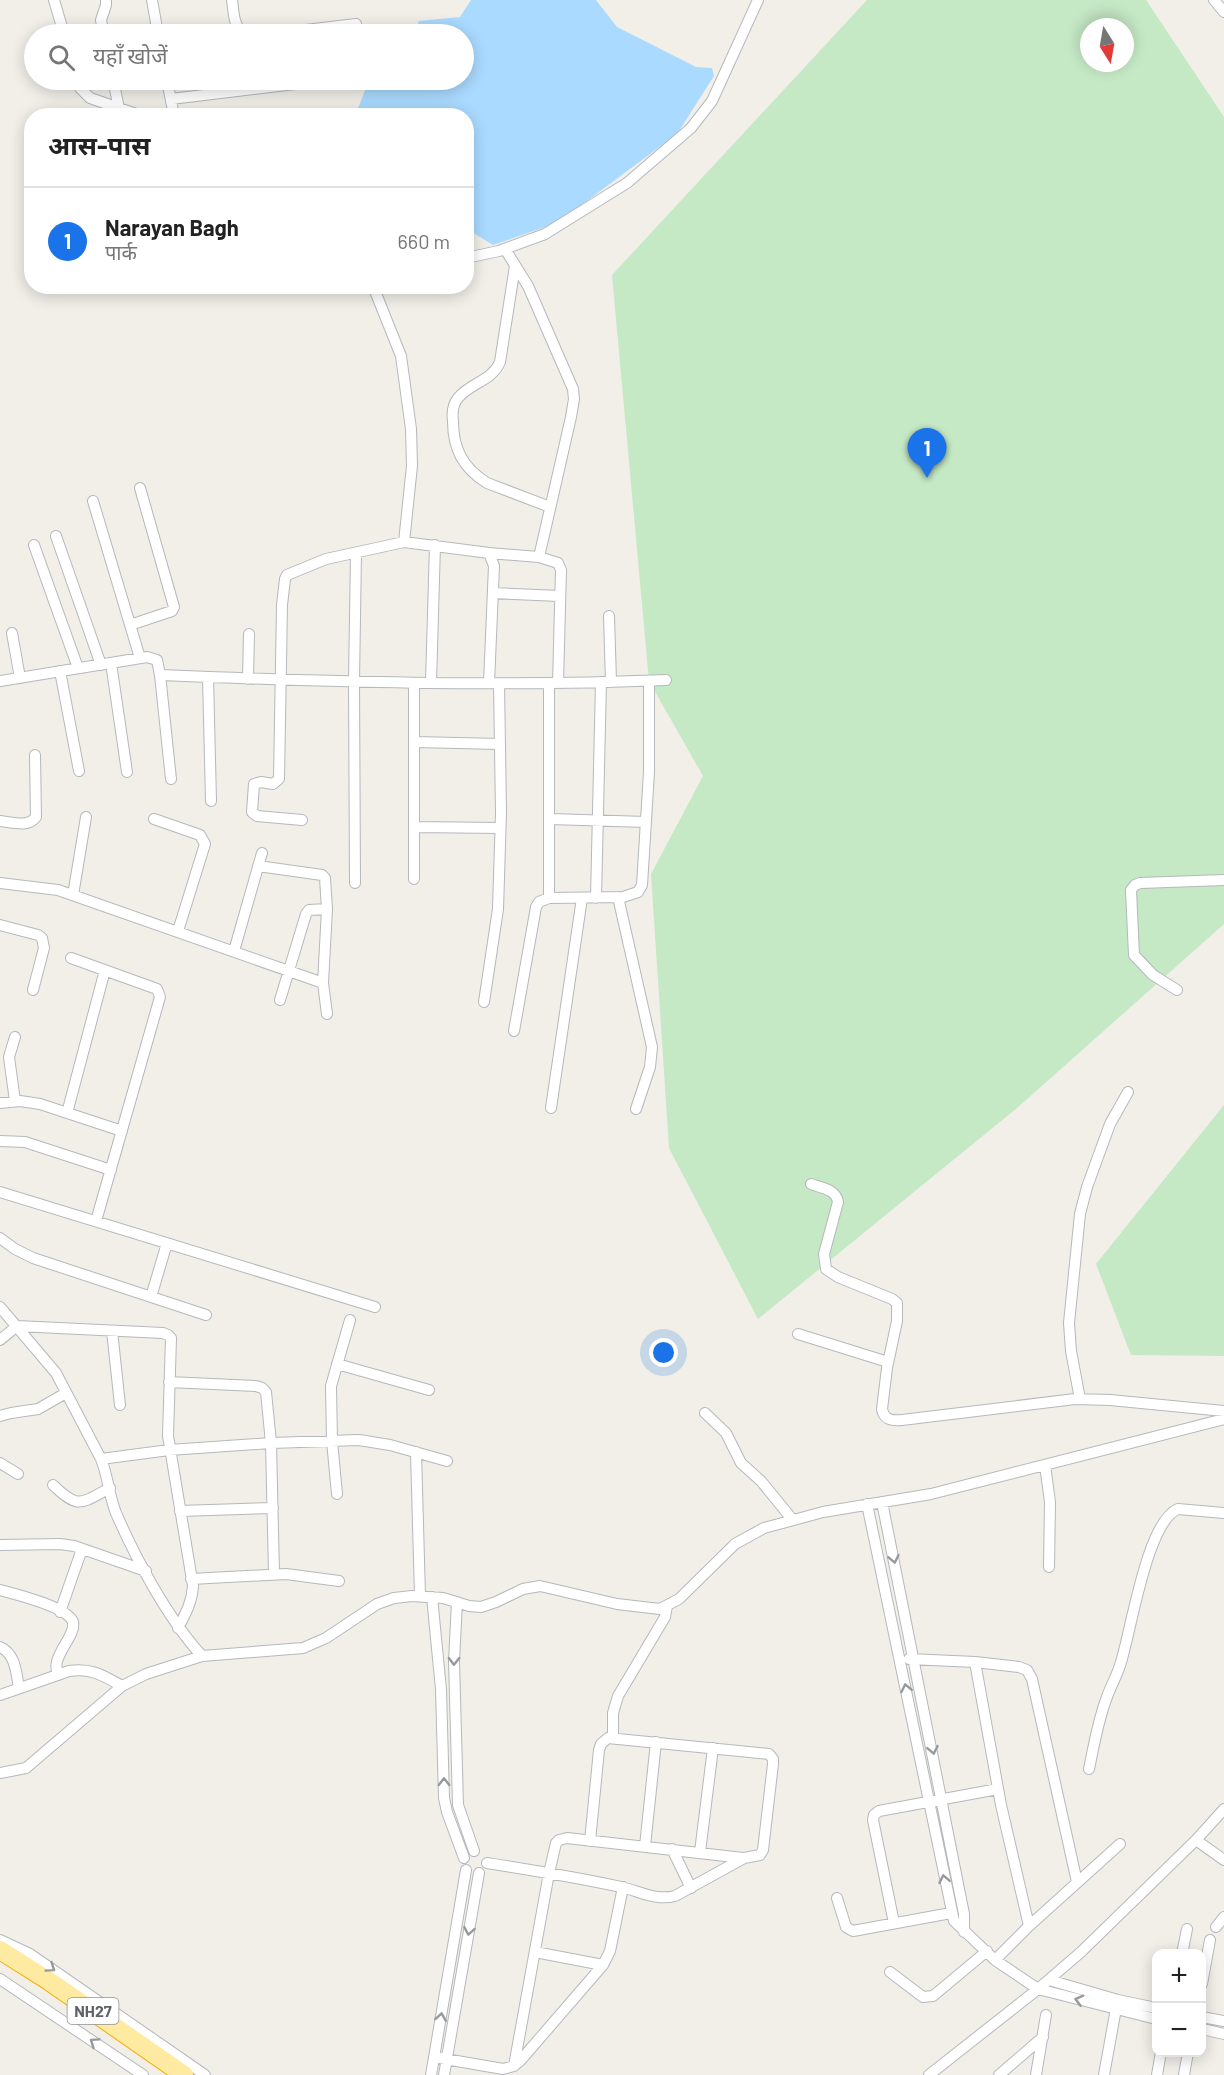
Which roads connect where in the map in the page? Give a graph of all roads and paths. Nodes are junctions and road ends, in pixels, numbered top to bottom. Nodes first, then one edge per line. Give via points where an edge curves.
1 (54, 0) edge
2 (106, 0) edge
3 (152, 0) edge
4 (232, 0) edge
5 (758, 0) edge
6 (1214, 0) edge
7 (1224, 12) edge
8 (61, 24) edge
9 (103, 24) edge
10 (156, 24) edge
11 (236, 24) edge
12 (82, 90) edge
13 (115, 90) edge
14 (169, 90) edge
15 (245, 90) edge
16 (171, 99) junction
17 (119, 108) joint
18 (173, 108) edge
19 (505, 249) junction
20 (474, 256) edge
21 (515, 266) junction
22 (377, 294) edge
23 (140, 488) dead end
24 (93, 501) dead end
25 (550, 507) junction
26 (56, 536) dead end
27 (404, 542) junction
28 (435, 544) junction
29 (34, 545) dead end
30 (356, 553) junction
31 (489, 553) junction
32 (539, 558) junction
33 (493, 592) junction
34 (560, 596) junction
35 (609, 616) dead end
36 (130, 625) junction
37 (12, 633) dead end
38 (249, 634) dead end
39 (140, 658) junction
40 (106, 664) junction
41 (78, 668) junction
42 (60, 671) junction
43 (160, 675) junction
44 (208, 677) junction
45 (20, 678) junction
46 (248, 679) junction
47 (280, 680) junction
48 (666, 680) dead end
49 (0, 681) edge
50 (354, 681) junction
51 (649, 681) junction
52 (606, 682) junction
53 (414, 683) junction
54 (431, 683) junction
55 (494, 683) junction
56 (554, 683) junction
57 (415, 742) junction
58 (500, 744) junction
59 (35, 755) dead end
60 (79, 771) dead end
61 (127, 772) dead end
62 (171, 779) dead end
63 (211, 801) dead end
64 (86, 817) dead end
65 (154, 819) dead end
66 (550, 819) junction
67 (598, 819) junction
68 (302, 820) dead end
69 (0, 821) edge
70 (646, 822) junction
71 (414, 827) junction
72 (500, 828) junction
73 (262, 853) dead end
74 (258, 866) junction
75 (414, 879) dead end
76 (1224, 880) edge
77 (0, 883) edge
78 (355, 883) dead end
79 (73, 895) junction
80 (618, 897) junction
81 (549, 898) junction
82 (582, 898) junction
83 (596, 898) junction
84 (327, 909) junction
85 (0, 925) edge
86 (178, 931) junction
87 (234, 951) junction
88 (70, 958) dead end
89 (105, 970) junction
90 (289, 970) junction
91 (323, 983) junction
92 (33, 990) dead end
93 (1177, 990) dead end
94 (280, 1000) dead end
95 (484, 1002) dead end
96 (327, 1014) dead end
97 (514, 1031) dead end
98 (15, 1037) dead end
99 (1128, 1092) dead end
100 (15, 1101) junction
101 (0, 1103) edge
102 (551, 1108) dead end
103 (636, 1109) dead end
104 (67, 1113) junction
105 (122, 1131) junction
106 (0, 1141) edge
107 (111, 1170) junction
108 (811, 1184) dead end
109 (0, 1192) edge
110 (96, 1221) junction
111 (0, 1238) edge
112 (167, 1243) junction
113 (151, 1297) junction
114 (0, 1307) edge
115 (375, 1307) dead end
116 (206, 1316) dead end
117 (350, 1320) dead end
118 (16, 1326) junction
119 (112, 1331) junction
120 (798, 1334) dead end
121 (0, 1340) edge
122 (888, 1362) junction
123 (337, 1364) junction
124 (169, 1382) junction
125 (429, 1390) dead end
126 (66, 1393) junction
127 (1080, 1399) junction
128 (120, 1405) dead end
129 (1224, 1412) edge
130 (705, 1413) dead end
131 (0, 1416) edge
132 (1224, 1419) edge
133 (332, 1441) junction
134 (271, 1443) junction
135 (169, 1450) junction
136 (416, 1452) junction
137 (101, 1459) junction
138 (447, 1461) dead end
139 (0, 1462) edge
140 (1045, 1465) junction
141 (18, 1474) dead end
142 (53, 1485) dead end
143 (110, 1488) junction
144 (337, 1494) dead end
145 (882, 1502) junction
146 (867, 1504) junction
147 (273, 1508) junction
148 (180, 1510) junction
149 (1224, 1513) edge
150 (792, 1520) junction
151 (0, 1545) edge
152 (82, 1549) junction
153 (1049, 1567) dead end
154 (146, 1571) junction
155 (274, 1574) junction
156 (191, 1579) junction
157 (339, 1581) dead end
158 (0, 1590) edge
159 (420, 1596) junction
160 (432, 1597) junction
161 (457, 1602) junction
162 (668, 1606) junction
163 (60, 1612) junction
164 (178, 1628) junction
165 (0, 1647) edge
166 (202, 1656) junction
167 (900, 1659) junction
168 (914, 1660) junction
169 (975, 1662) junction
170 (58, 1675) junction
171 (122, 1686) junction
172 (19, 1688) junction
173 (441, 1689) junction
174 (454, 1690) junction
175 (0, 1695) edge
176 (613, 1738) junction
177 (656, 1742) junction
178 (443, 1746) junction
179 (456, 1746) junction
180 (713, 1748) junction
181 (1089, 1769) dead end
182 (0, 1773) edge
183 (998, 1789) junction
184 (943, 1799) junction
185 (929, 1802) junction
186 (458, 1805) junction
187 (445, 1806) junction
188 (1224, 1809) edge
189 (1196, 1840) junction
190 (590, 1841) junction
191 (1119, 1844) dead end
192 (645, 1846) junction
193 (672, 1849) junction
194 (474, 1851) junction
195 (700, 1852) junction
196 (464, 1858) junction
197 (744, 1858) junction
198 (1224, 1860) edge
199 (487, 1863) junction
200 (466, 1870) junction
201 (479, 1873) junction
202 (549, 1873) junction
203 (1077, 1882) junction
204 (622, 1887) junction
205 (691, 1888) junction
206 (837, 1898) dead end
207 (951, 1913) junction
208 (1224, 1917) edge
209 (894, 1923) junction
210 (1029, 1926) junction
211 (1216, 1927) dead end
212 (1187, 1929) dead end
213 (964, 1932) junction
214 (0, 1940) edge
215 (1210, 1940) dead end
216 (1183, 1949) edge
217 (0, 1950) edge
218 (987, 1951) junction
219 (535, 1952) junction
220 (995, 1960) junction
221 (1206, 1962) edge
222 (0, 1964) edge
223 (603, 1965) junction
224 (890, 1972) dead end
225 (449, 1973) junction
226 (461, 1975) junction
227 (0, 1979) edge
228 (1049, 1980) junction
229 (1038, 1989) junction
230 (1117, 2005) junction
231 (1152, 2008) edge
232 (1046, 2015) dead end
233 (1152, 2018) edge
234 (1206, 2018) edge
235 (1224, 2021) edge
236 (1206, 2030) edge
237 (1224, 2034) edge
238 (1043, 2037) junction
239 (434, 2057) junction
240 (1160, 2057) edge
241 (1187, 2057) edge
242 (446, 2058) junction
243 (514, 2066) junction
244 (143, 2075) edge
245 (163, 2075) edge
246 (184, 2075) edge
247 (205, 2075) edge
248 (431, 2075) edge
249 (444, 2075) edge
250 (929, 2075) edge
251 (999, 2075) edge
252 (1036, 2075) edge
253 (1104, 2075) edge
254 (1157, 2075) edge
255 (1184, 2075) edge

1 - 8 street
2 - 9 street
3 - 10 street
4 - 11 street
5 - 19 street via 712,100 691,128 627,183 544,234
6 - 7 street
12 - 17 street via 90,98
13 - 17 street
14 - 16 street
15 - 16 street
16 - 18 street
19 - 20 street
19 - 21 street
21 - 25 street via 528,286 573,388 571,417
21 - 25 street via 500,362 497,369 455,402 453,436 459,457 478,478
22 - 27 street via 400,356 411,429 412,466
23 - 36 street via 174,607 166,615
24 - 36 street
25 - 32 street
26 - 40 street
27 - 28 street
27 - 30 street
28 - 31 street
28 - 54 street
29 - 41 street
30 - 47 street via 287,575 282,598
30 - 50 street
31 - 32 street
31 - 33 street via 493,561
32 - 34 street via 558,562
33 - 34 street
33 - 55 street
34 - 56 street
35 - 52 street
36 - 39 street
37 - 45 street
38 - 46 street
39 - 40 street
39 - 43 street via 157,660
40 - 41 street
40 - 61 street
41 - 42 street
42 - 45 street
42 - 60 street
43 - 44 street
43 - 62 street
44 - 46 street
44 - 63 street
45 - 49 street
46 - 47 street
47 - 50 street
47 - 68 street via 279,779 273,784 254,784 252,812 256,816
48 - 51 street
50 - 53 street
50 - 78 street
51 - 52 street
51 - 70 street
52 - 56 street
52 - 67 street
53 - 54 street
53 - 57 street
54 - 55 street
55 - 56 street
55 - 58 street
56 - 66 street
57 - 58 street
57 - 71 street
58 - 72 street
59 - 69 street via 36,817 27,824
64 - 79 street
65 - 86 street via 200,835 205,844
66 - 67 street
66 - 81 street
67 - 70 street
67 - 83 street
70 - 80 street via 642,885 632,896
71 - 72 street
71 - 75 street
72 - 95 street via 498,909
73 - 74 street
74 - 84 street via 322,875 327,882
74 - 87 street
76 - 93 street via 1148,882 1131,890 1134,956 1153,975
77 - 79 street
79 - 86 street
80 - 83 street
80 - 103 street via 652,1047 650,1067
81 - 82 street
81 - 97 street via 536,907
82 - 83 street
82 - 102 street
84 - 90 street via 309,909
84 - 91 street
85 - 92 street via 42,938 44,948
86 - 87 street
87 - 90 street
88 - 89 street
89 - 104 street
89 - 105 street via 160,993
90 - 91 street
90 - 94 street
91 - 96 street
98 - 100 street via 9,1057
99 - 127 street via 1110,1124 1080,1214 1069,1323
100 - 101 street
100 - 104 street
104 - 105 street
105 - 107 street
106 - 107 street via 25,1142
107 - 110 street
108 - 122 street via 832,1192 838,1202 824,1254 826,1269 897,1303
109 - 110 street
110 - 112 street
111 - 113 street via 33,1258
112 - 113 street
112 - 115 street
113 - 116 street
114 - 118 street
117 - 123 street
118 - 119 street
118 - 121 street
118 - 126 street via 56,1373
119 - 124 street via 168,1335
119 - 128 street
120 - 122 street
122 - 127 street via 882,1409 892,1421
123 - 125 street
123 - 133 street via 331,1386
124 - 134 street via 262,1388 267,1398
124 - 135 street
126 - 131 street via 38,1409
126 - 137 street
127 - 129 street
130 - 150 street via 726,1433 741,1464 761,1481
132 - 140 street
133 - 134 street
133 - 136 street via 375,1441
133 - 144 street
134 - 135 street
134 - 147 street
135 - 137 street
135 - 148 street
136 - 138 street
136 - 159 street
137 - 143 street
139 - 141 street
140 - 145 street via 931,1494
140 - 153 street via 1050,1509
142 - 143 street via 76,1502
143 - 154 street via 115,1510
145 - 146 street
145 -> 168 street
146 - 150 street
146 - 167 street
147 - 148 street
147 - 155 street
148 - 156 street
149 - 181 street via 1178,1509 1157,1531 1121,1663 1101,1715
150 - 162 street via 764,1528 735,1544
151 - 152 street via 60,1544
152 - 154 street
152 - 163 street
154 - 164 street
155 - 156 street
155 - 157 street
156 - 164 street via 192,1597
158 - 163 street via 37,1600
159 - 160 street
159 - 166 street via 377,1604 326,1638 303,1648
160 - 161 street
160 - 173 street
161 - 162 street via 481,1607 540,1586 645,1608
161 -> 174 street
162 - 176 street via 618,1696
163 - 170 street via 70,1617 74,1625 56,1662
164 - 166 street
165 - 172 street via 13,1659
166 - 171 street
167 - 168 street
185 -> 167 street
168 - 169 street
168 -> 184 street
169 - 183 street
169 - 203 street via 1019,1667 1027,1670 1032,1679
170 - 171 street via 88,1670
170 - 172 street
171 - 182 street via 26,1768
172 - 175 street
173 - 174 street
173 - 178 street
174 - 179 street
176 - 177 street
176 - 190 street via 601,1744
177 - 180 street
177 - 192 street
178 - 179 street
187 -> 178 street
179 - 186 street
180 - 195 street
180 - 197 street via 769,1754 772,1759 763,1850 760,1855
183 - 184 street
183 - 210 street
184 - 185 street
184 - 213 street
207 -> 185 street
185 - 209 street via 879,1811 873,1817
186 - 187 street
186 - 194 street
187 - 196 street
188 - 189 street
189 - 198 street
189 - 228 street
190 - 192 street
190 - 202 street via 559,1840
191 - 203 street
192 - 193 street
193 - 195 street
193 - 205 street
194 - 196 street
194 - 199 street via 485,1856
195 - 197 street
196 - 200 street
197 - 205 street
199 - 201 street
199 - 202 street
200 - 201 street
200 - 225 street
201 -> 226 street
202 - 204 street
202 - 219 street
203 - 210 street
204 - 205 street via 666,1898
204 - 223 street via 610,1951
206 - 209 street via 846,1927 853,1931
207 - 209 street
207 - 213 street
208 - 211 street
210 - 220 street
212 - 216 street
213 - 218 street
214 -> 247 street via 30,1954
215 - 221 street
217 - 246 highway, NH27
218 - 220 street
218 - 224 street via 928,1998
219 - 223 street
219 - 243 street
220 - 229 street
222 - 245 highway, NH27
223 - 243 street
225 - 226 street
239 -> 225 street
226 - 242 street
244 -> 227 street
228 - 229 street
228 - 230 street
230 -> 229 street
229 - 250 street
230 - 231 street
230 - 233 street
230 - 253 street
232 - 238 street
234 - 235 street
236 - 237 street
238 - 251 street
238 - 252 street
239 - 242 street
239 - 248 street
240 - 254 street
241 - 255 street
242 - 243 street via 503,2069
242 - 249 street

